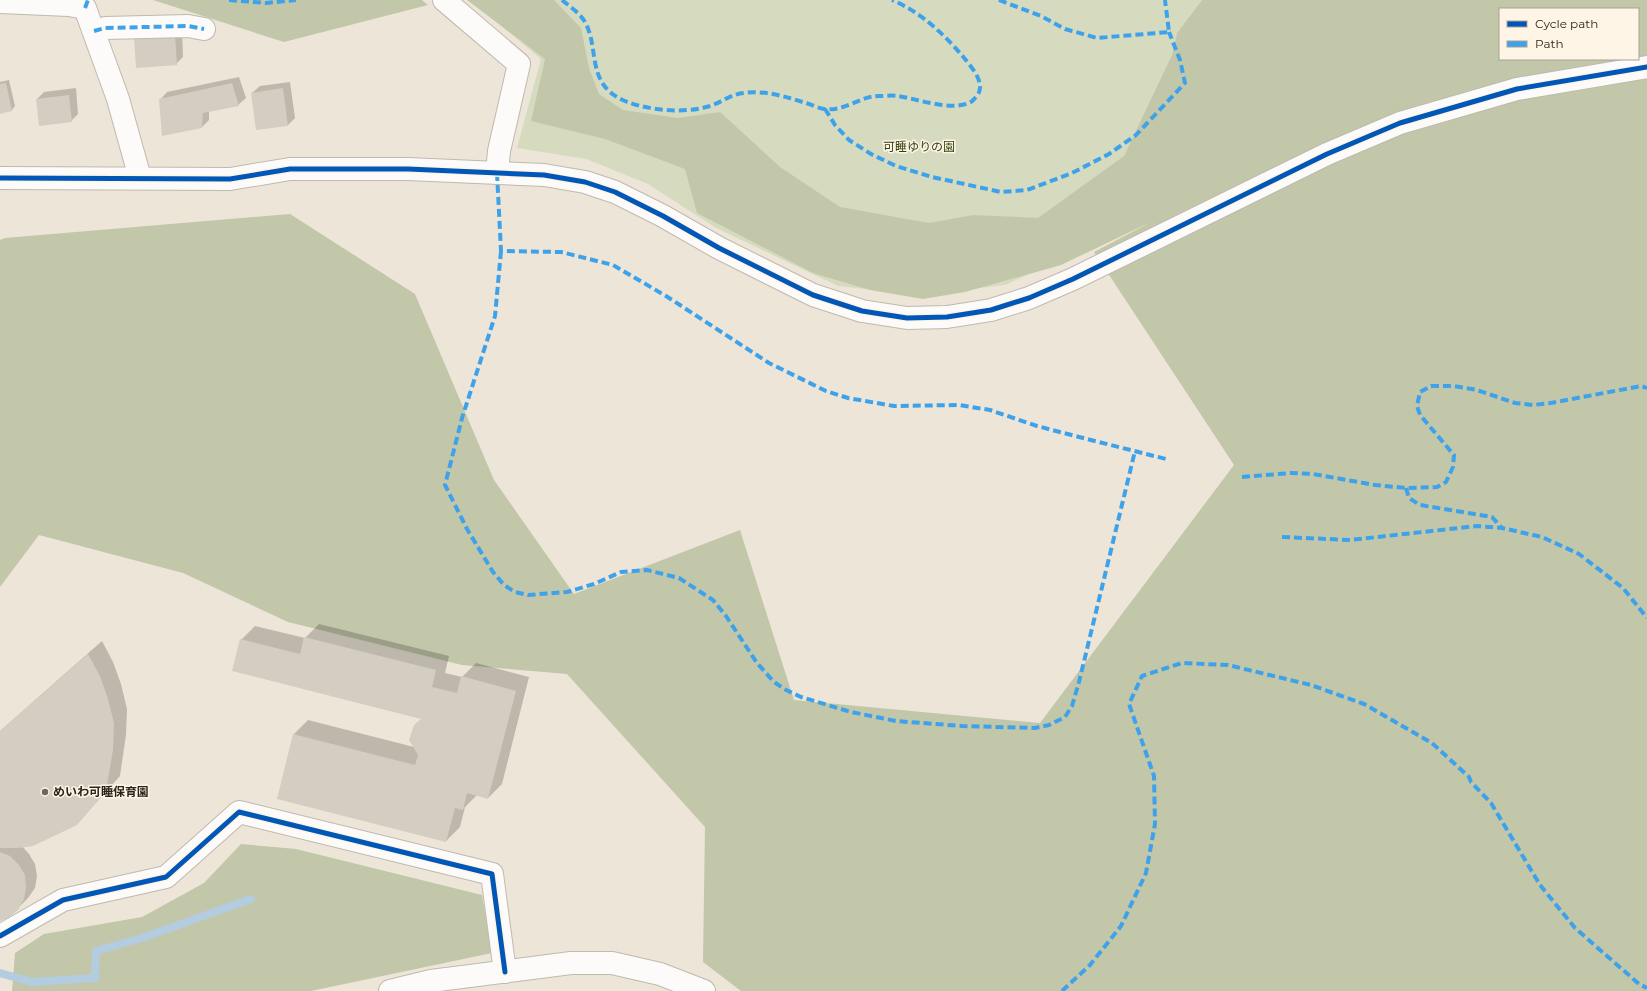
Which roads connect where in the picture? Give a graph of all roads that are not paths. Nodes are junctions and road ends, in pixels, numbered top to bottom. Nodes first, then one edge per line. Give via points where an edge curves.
1 (444, 0) edge
2 (0, 2) edge
3 (204, 29) dead end
4 (94, 31) junction
5 (1647, 67) edge
6 (497, 173) junction
7 (0, 178) edge
8 (140, 178) junction
9 (0, 936) edge
10 (505, 972) junction
11 (390, 991) edge
12 (704, 991) edge

1 - 6 street via 519,64 499,151
2 - 4 street via 86,8
3 - 4 street via 188,26 105,28
4 - 8 street via 118,99
5 - 6 street via 1517,89 1400,123 1328,154 1029,298 991,310 947,317 907,318 862,311 813,295 615,192 585,182 544,175
6 - 8 street via 408,169 290,169 230,179
7 - 8 street
9 - 10 street via 63,900 166,877 239,812 492,874
10 - 11 street via 431,981
10 - 12 street via 571,963 612,963 660,974

